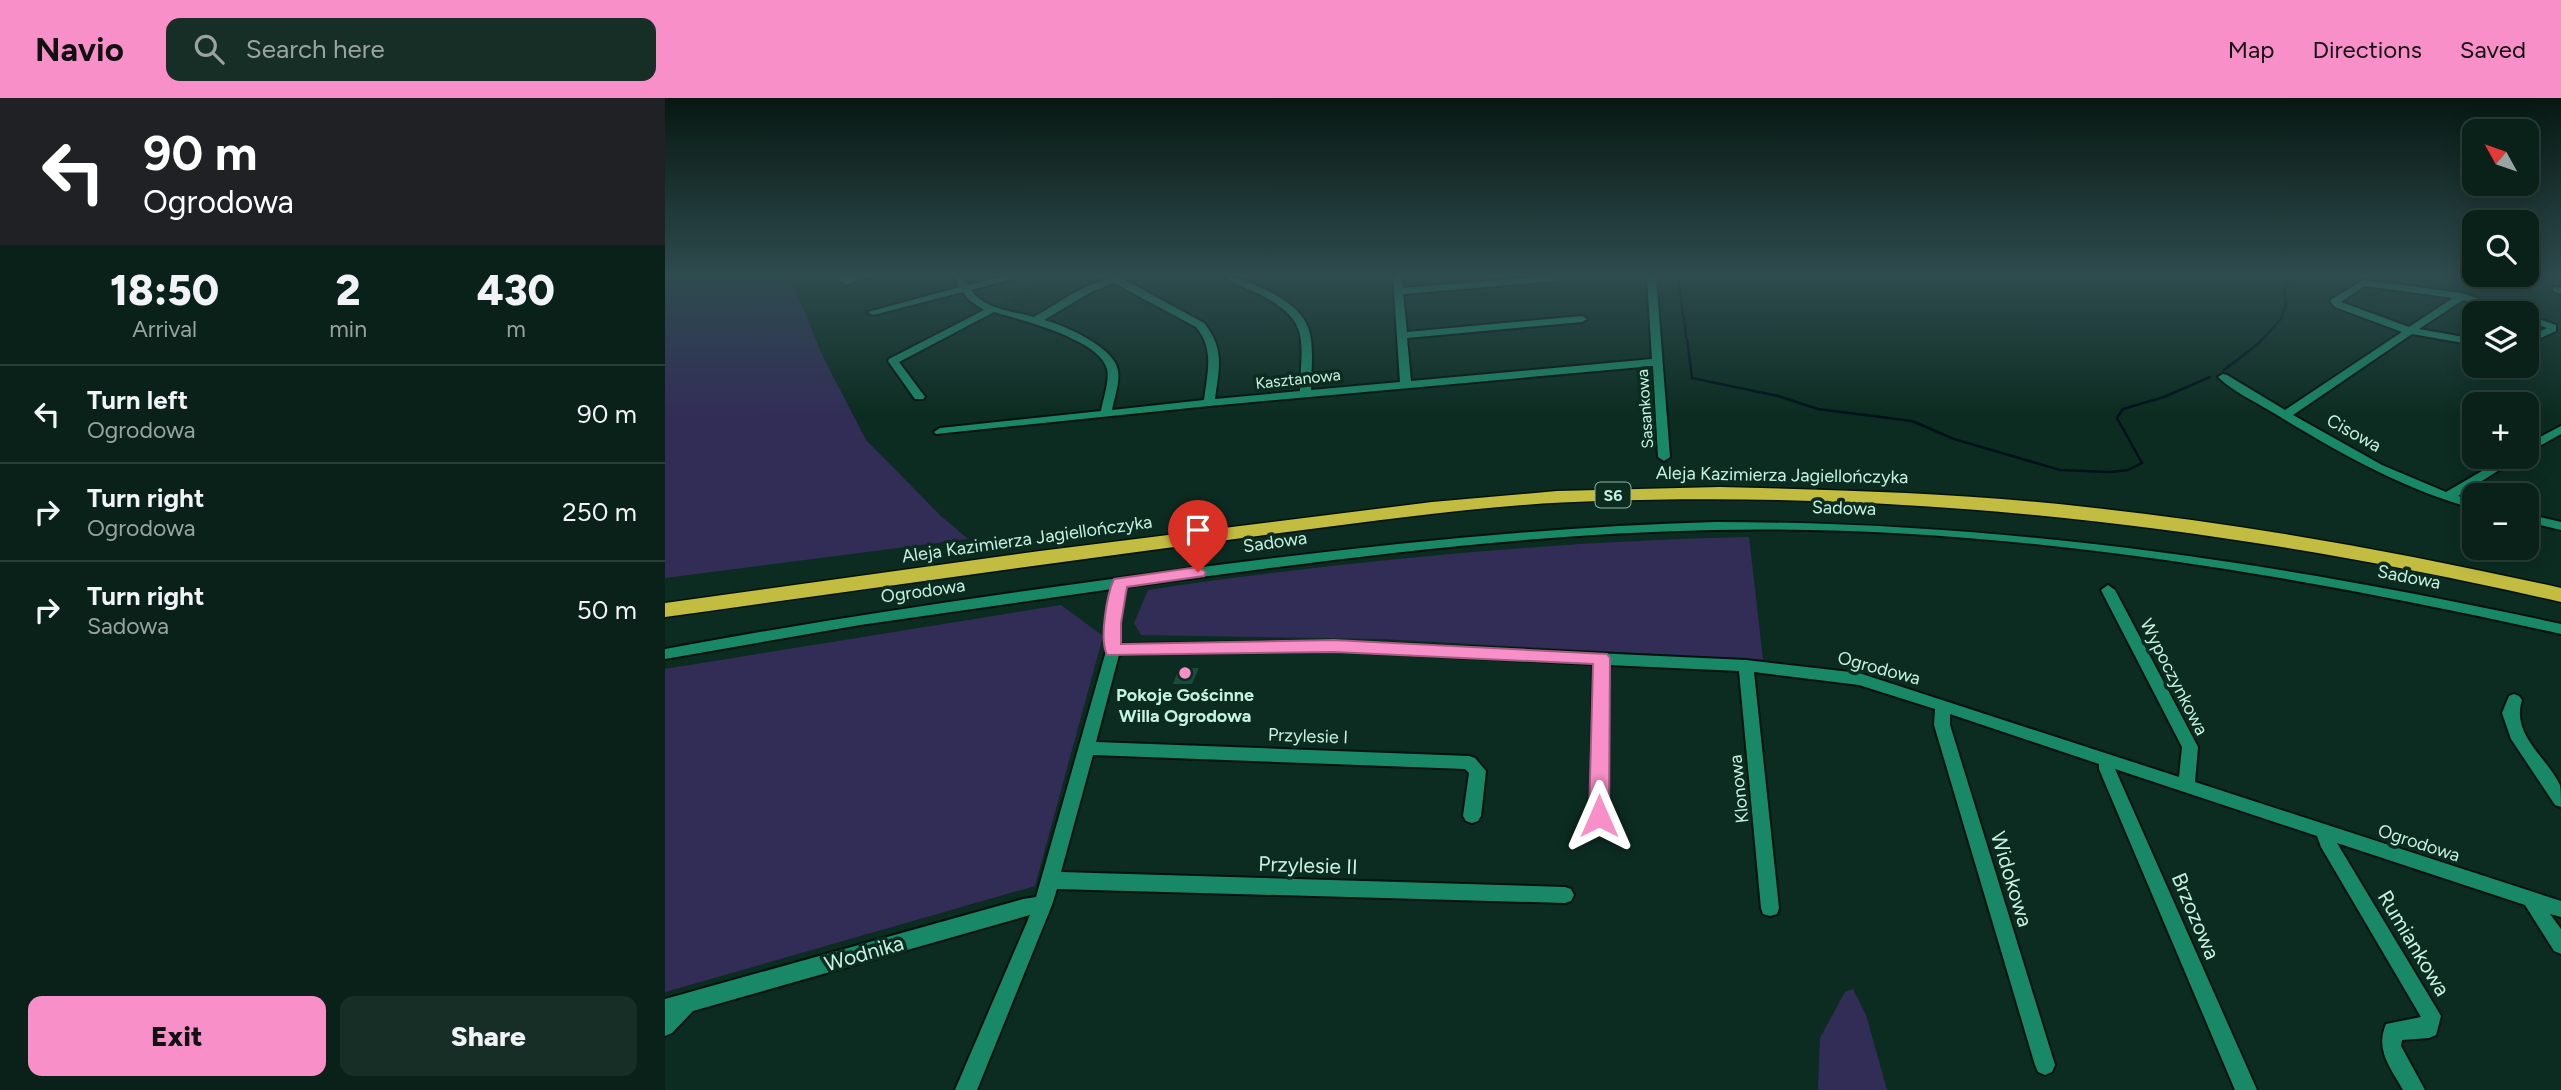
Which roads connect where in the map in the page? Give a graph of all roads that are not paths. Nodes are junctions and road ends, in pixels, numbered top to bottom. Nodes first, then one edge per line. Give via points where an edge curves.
1 (965, 323) edge
2 (1045, 323) edge
3 (1197, 323) edge
4 (1303, 323) edge
5 (1403, 323) edge
6 (1534, 323) edge
7 (1655, 323) edge
8 (2389, 323) edge
9 (2421, 323) edge
10 (2542, 323) edge
11 (2410, 331) junction
12 (1404, 335) junction
13 (2539, 336) edge
14 (2462, 340) edge
15 (1658, 362) junction
16 (2223, 377) dead end
17 (1406, 384) junction
18 (1305, 394) junction
19 (919, 397) dead end
20 (1209, 403) junction
21 (1106, 414) junction
22 (2286, 415) junction
23 (2561, 429) edge
24 (940, 432) dead end
25 (2539, 442) edge
26 (1664, 457) dead end
27 (2494, 469) edge
28 (2447, 497) junction
29 (2462, 501) edge
30 (2539, 521) edge
31 (2561, 526) edge
32 (2561, 582) edge
33 (1120, 583) junction
34 (2108, 590) dead end
35 (2561, 595) edge
36 (665, 599) edge
37 (665, 610) edge
38 (2561, 629) edge
39 (1112, 651) junction
40 (665, 654) edge
41 (1601, 658) junction
42 (1746, 666) junction
43 (2514, 699) dead end
44 (1943, 706) junction
45 (1087, 748) junction
46 (2107, 760) junction
47 (2186, 786) junction
48 (2561, 800) edge
49 (1472, 816) dead end
50 (1599, 816) dead end
51 (2325, 832) junction
52 (1049, 882) junction
53 (1565, 895) dead end
54 (2533, 900) junction
55 (1043, 905) junction
56 (1770, 908) dead end
57 (2561, 909) edge
58 (2561, 945) edge
59 (686, 1004) junction
60 (665, 1010) edge
61 (665, 1026) edge
62 (2045, 1065) dead end
63 (966, 1090) edge
64 (2246, 1090) edge
65 (2414, 1090) edge

1 - 19 street via 893,361
2 - 21 street via 1072,333 1109,357 1113,371
3 - 20 street via 1210,335 1215,351
4 - 18 street
5 - 12 street
6 - 12 street
7 - 15 street, Sasankowa
8 - 11 street
9 - 11 street
10 - 13 street via 2552,327
11 - 14 street
11 - 22 street
12 - 17 street
15 - 17 street, Kasztanowa
15 - 26 street, Sasankowa
16 - 22 street, Cisowa
17 - 18 street, Kasztanowa
18 - 20 street, Kasztanowa
20 - 21 street, Kasztanowa
21 - 24 street, Kasztanowa
22 - 28 street, Cisowa via 2378,467
23 - 25 street
27 - 28 street
28 - 29 street, Cisowa
30 - 31 street
32 - 36 highway, Aleja Kazimierza Jagiellończyka / S6 via 2347,538 2198,514 2001,492 1868,483 1727,481 1588,484 1444,496
33 - 38 street, Sadowa via 1524,533 1800,526 1972,534 2148,552 2336,582
33 - 39 street
33 - 40 street, Ogrodowa via 751,636
34 - 47 street, Wypoczynkowa via 2190,747
35 - 37 highway, Aleja Kazimierza Jagiellończyka / S6 via 2349,549 2204,526 1997,504 1740,493 1595,495 1454,506
39 - 41 street, Ogrodowa via 1334,646
39 - 45 street
41 - 42 street, Ogrodowa
41 - 50 street
42 - 44 street, Ogrodowa via 1859,678
42 - 56 street, Klonowa
43 - 48 street via 2509,713 2519,739
44 - 46 street, Ogrodowa
44 - 62 street, Widokowa via 1942,725
45 - 49 street, Przylesie I via 1469,763 1478,771
45 - 52 street
46 - 47 street, Ogrodowa
46 - 64 street, Brzozowa via 2106,769
47 - 51 street, Ogrodowa
51 - 54 street, Ogrodowa
51 - 65 street, Rumiankowa via 2431,1016 2429,1028 2393,1031 2391,1048
52 - 53 street, Przylesie II
52 - 55 street
54 - 57 street, Ogrodowa
54 - 58 street
55 - 59 street, Wodnika
55 - 63 street
59 - 60 street, Wodnika
59 - 61 street

